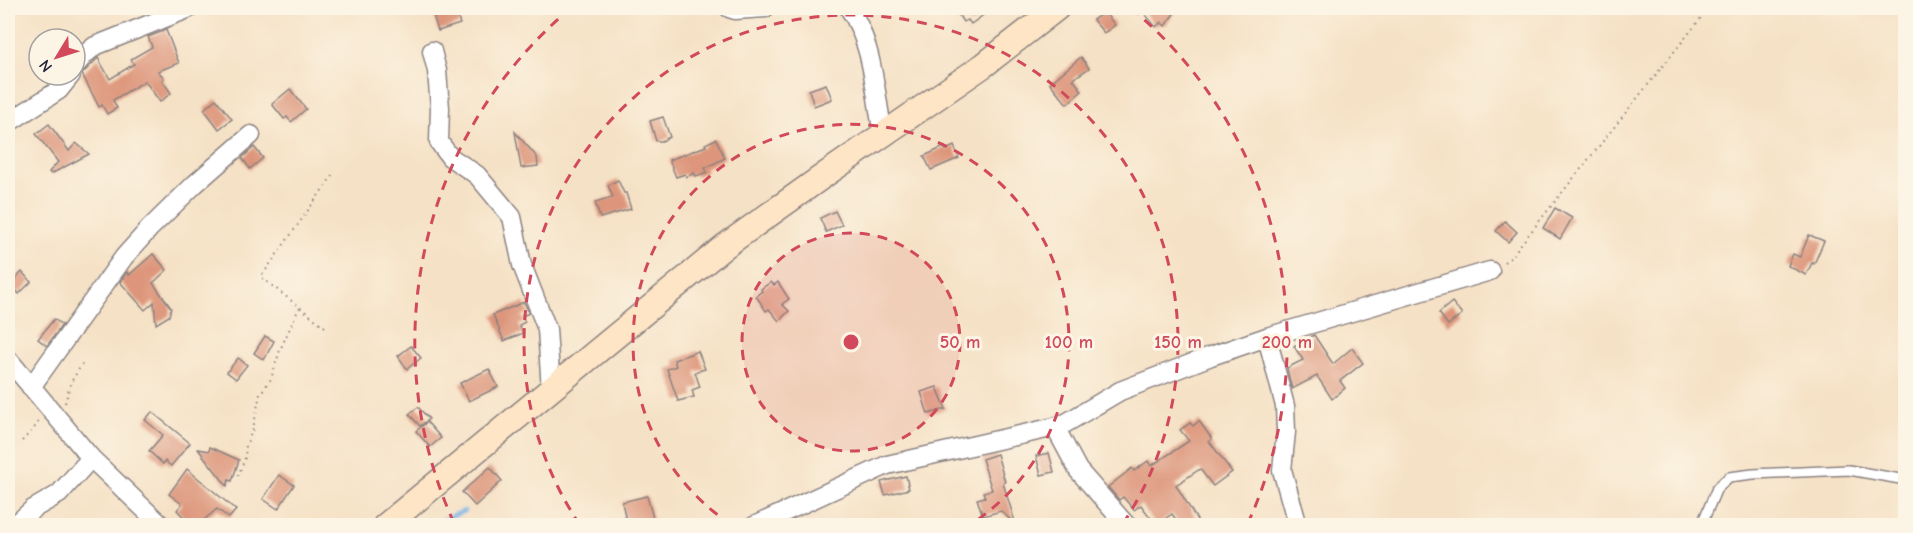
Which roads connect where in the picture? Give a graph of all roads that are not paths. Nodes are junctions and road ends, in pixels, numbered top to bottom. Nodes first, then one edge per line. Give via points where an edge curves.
1 (190, 8) edge
2 (729, 8) edge
3 (765, 8) edge
4 (849, 8) edge
5 (1057, 8) edge
6 (432, 51) dead end
7 (87, 53) edge
8 (61, 87) edge
9 (8, 123) edge
10 (883, 134) junction
11 (251, 135) dead end
12 (1490, 271) road end
13 (1267, 337) junction
14 (8, 359) edge
15 (31, 387) junction
16 (551, 390) junction
17 (1055, 427) junction
18 (91, 458) junction
19 (1905, 480) edge
20 (14, 525) edge
21 (162, 525) edge
22 (385, 525) edge
23 (754, 525) edge
24 (1127, 525) edge
25 (1298, 525) edge
26 (1701, 525) edge

1 - 7 street
2 - 3 street
4 - 10 street via 867,50
5 - 10 street via 984,65
6 - 16 street via 440,108 439,142 450,157 477,175 512,217 522,265 547,329
8 - 9 street
10 - 16 street via 725,246
11 - 15 street via 195,184 124,257
12 - 13 street
13 - 17 street via 1120,392
13 - 25 street via 1285,406 1282,470
14 - 15 street
15 - 18 street
16 - 22 street
17 - 23 street via 887,465
17 - 24 street via 1078,470
18 - 20 street via 60,494
18 - 21 street
19 - 26 lane via 1850,470 1729,477 1717,488

